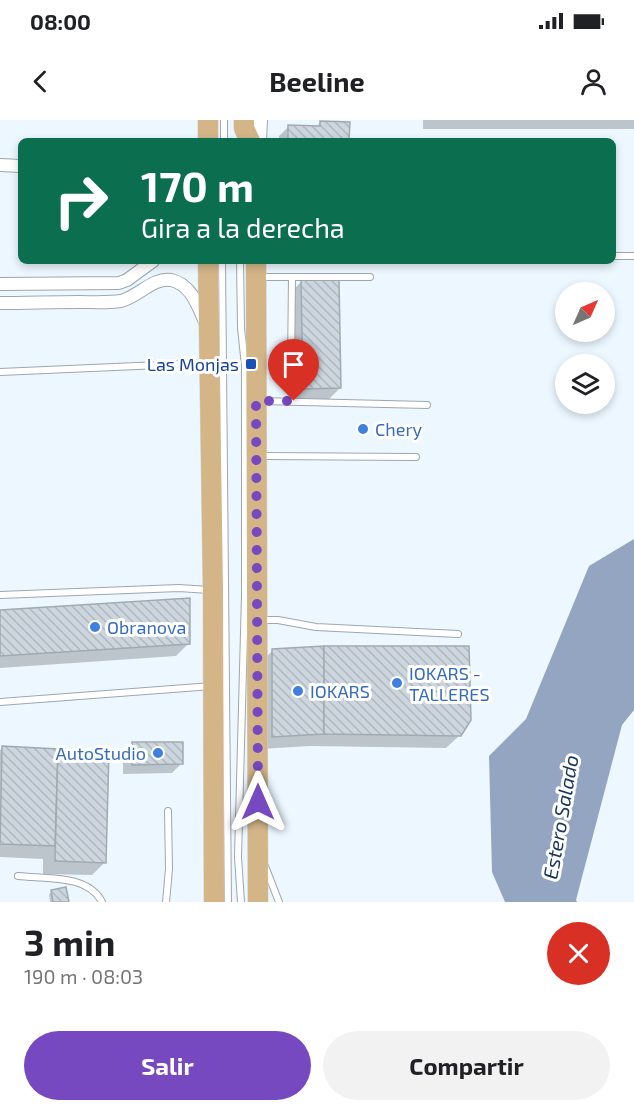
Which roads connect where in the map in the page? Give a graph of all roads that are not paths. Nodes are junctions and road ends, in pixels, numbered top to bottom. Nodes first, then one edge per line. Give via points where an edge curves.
1 (208, 120) edge
2 (224, 120) edge
3 (208, 138) edge
4 (224, 138) edge
5 (0, 165) edge
6 (18, 166) edge
7 (616, 256) edge
8 (634, 256) edge
9 (148, 264) edge
10 (208, 264) edge
11 (222, 264) edge
12 (240, 264) edge
13 (256, 269) edge
14 (292, 277) junction
15 (370, 278) dead end
16 (0, 284) edge
17 (0, 303) edge
18 (209, 329) junction
19 (210, 363) junction
20 (291, 367) dead end
21 (0, 372) edge
22 (256, 401) junction
23 (427, 405) dead end
24 (256, 456) junction
25 (416, 457) dead end
26 (213, 590) junction
27 (0, 595) edge
28 (257, 620) junction
29 (458, 634) dead end
30 (213, 686) junction
31 (0, 702) edge
32 (168, 811) dead end
33 (258, 848) junction
34 (18, 876) dead end
35 (102, 902) edge
36 (166, 902) edge
37 (214, 902) edge
38 (228, 902) edge
39 (241, 902) edge
40 (258, 902) edge
41 (279, 902) edge

1 - 3 main road
2 - 4 lane
5 - 6 street
7 - 8 lane
9 - 16 street via 119,283
10 - 18 main road
11 - 38 lane
12 - 39 lane via 245,366 245,595 238,857
13 - 14 lane
13 - 22 main road
14 - 15 lane
14 - 20 lane
17 - 18 street via 112,302 136,296 153,283 172,280 191,292
18 - 19 main road
19 - 21 lane
19 - 26 main road
22 - 23 lane
22 - 24 main road
24 - 25 lane
24 - 28 main road
26 - 27 lane
26 - 30 main road
28 - 29 lane
28 - 33 main road
30 - 31 lane
30 - 37 main road
32 - 36 lane
33 - 40 main road
33 - 41 lane
34 - 35 lane via 80,882 98,894

